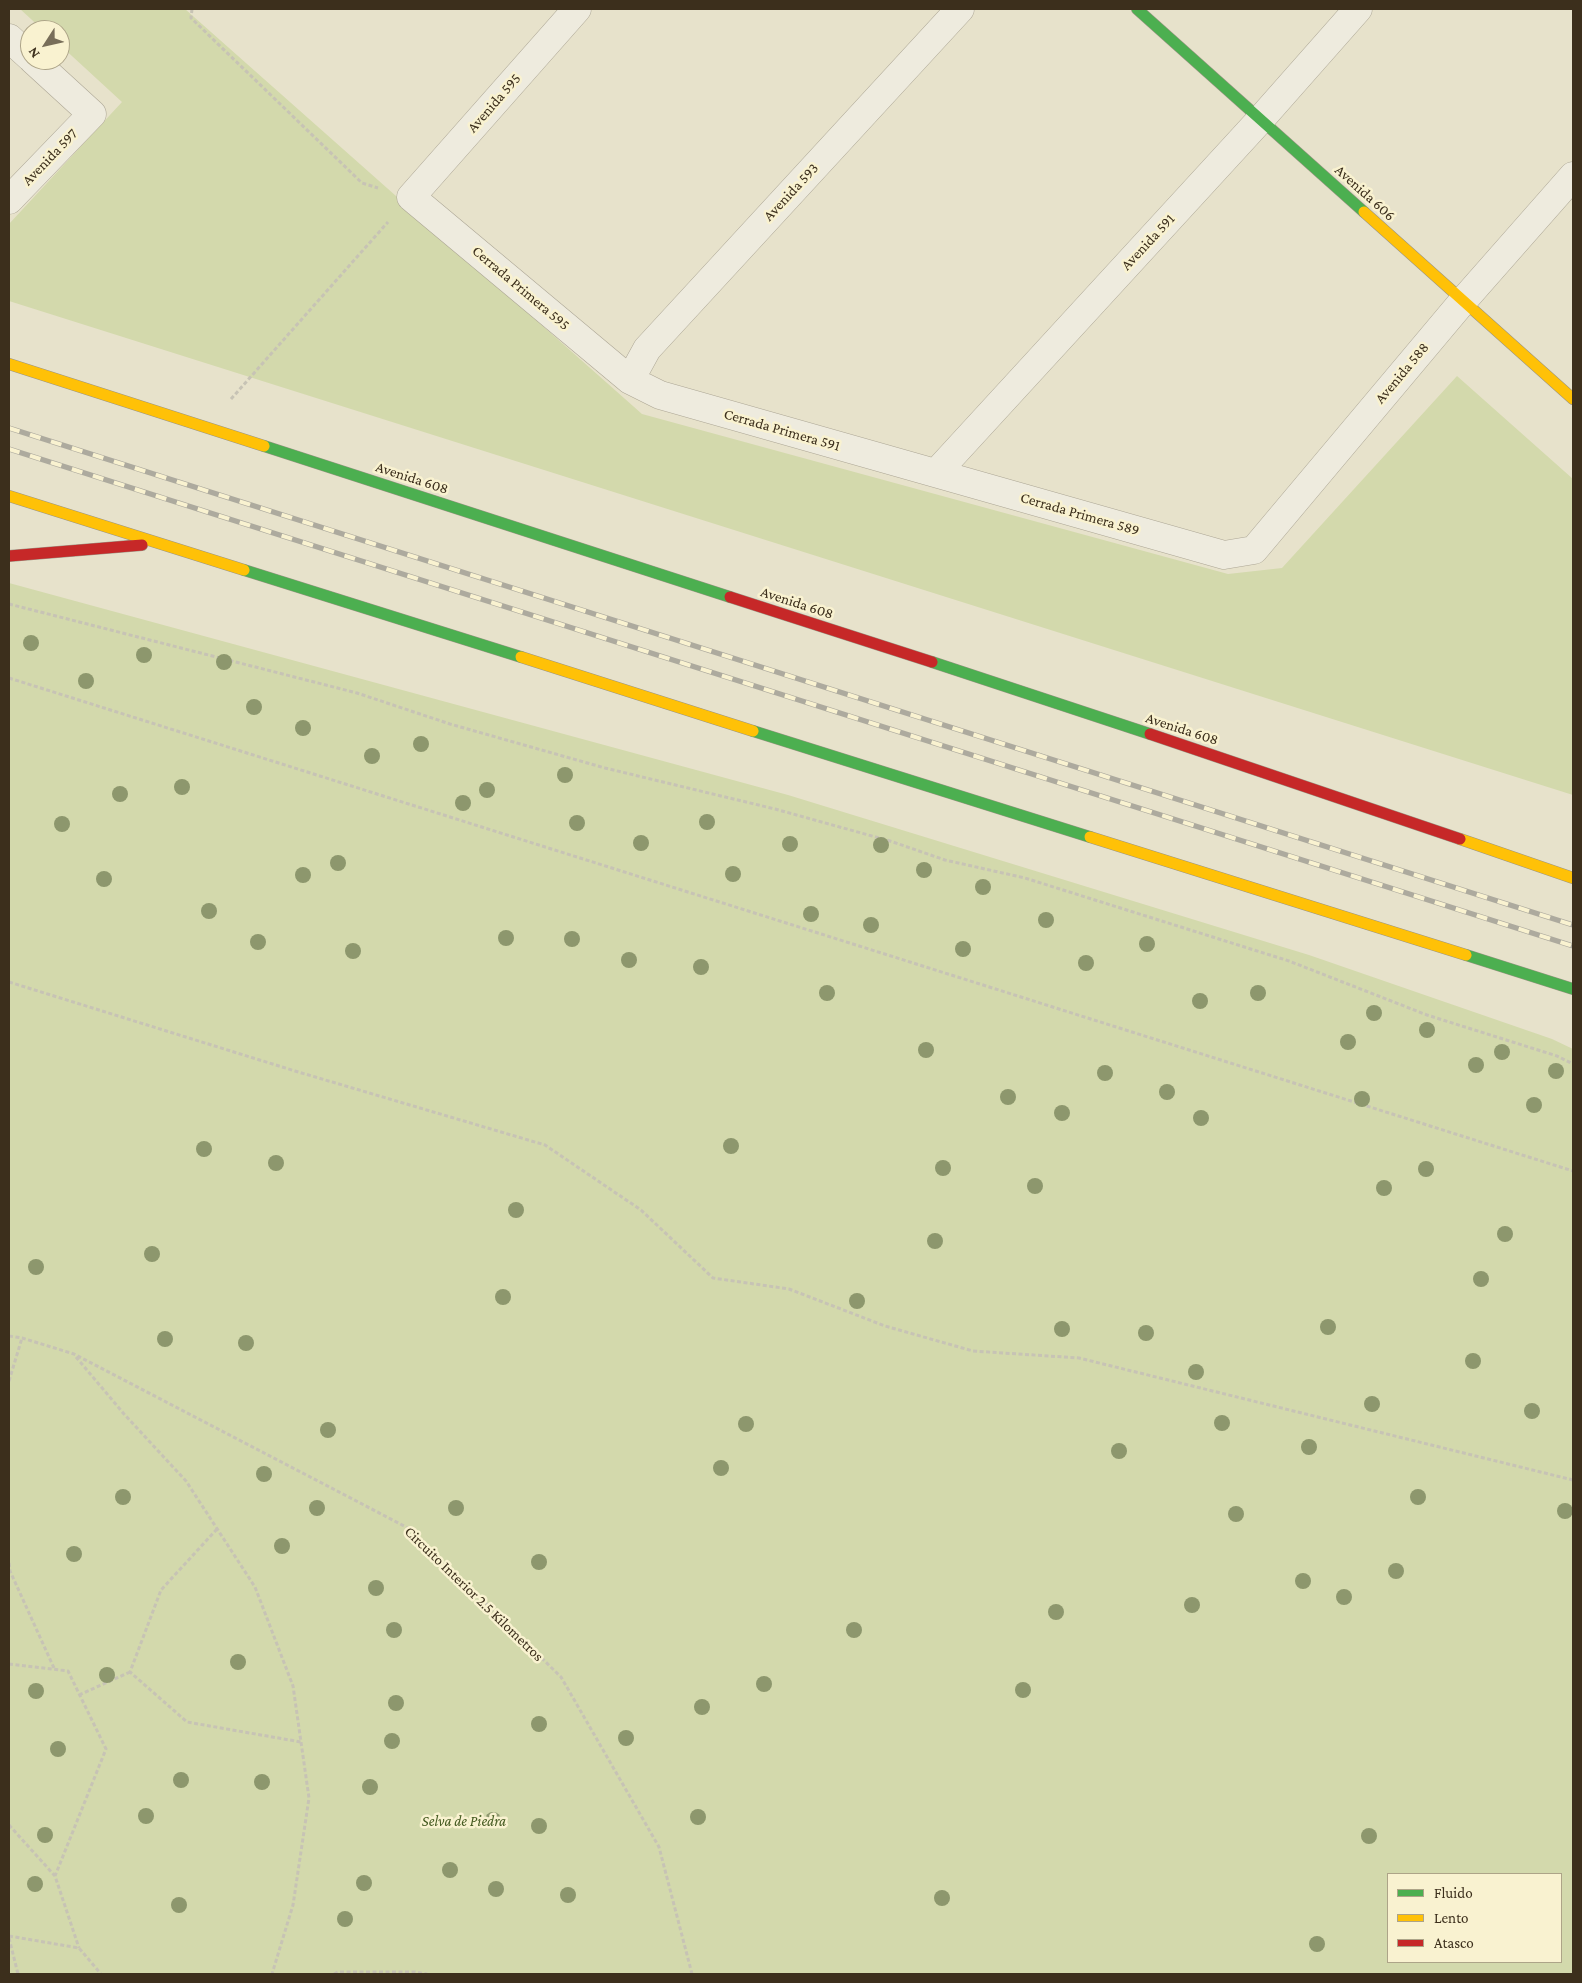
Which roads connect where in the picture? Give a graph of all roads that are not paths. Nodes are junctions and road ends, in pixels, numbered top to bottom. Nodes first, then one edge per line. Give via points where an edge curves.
1 (577, 9) edge
2 (960, 9) edge
3 (1137, 9) edge
4 (1358, 9) edge
5 (9, 38) edge
6 (20, 48) edge
7 (43, 70) edge
8 (1260, 120) junction
9 (1573, 176) edge
10 (411, 197) joint
11 (9, 200) edge
12 (1463, 301) junction
13 (9, 364) edge
14 (630, 380) junction
15 (1573, 399) edge
16 (936, 473) junction
17 (9, 496) edge
18 (156, 544) junction
19 (1224, 555) joint
20 (9, 556) edge
21 (1573, 878) edge
22 (1573, 989) edge

1 - 10 street, Avenida 595
2 - 14 street, Avenida 593 via 647,349
3 - 8 main road, Avenida 606
4 - 8 street, Avenida 591
5 - 6 street
7 - 11 street, Avenida 597 via 92,114
8 - 12 main road, Avenida 606
8 - 16 street, Avenida 591
9 - 12 street, Avenida 588
10 - 14 street, Cerrada Primera 595
12 - 15 main road, Avenida 606
12 - 19 street, Avenida 588 via 1254,550
13 - 21 main road, Avenida 608 via 1204,752
14 - 16 street, Cerrada Primera 591 via 660,396
16 - 19 street, Cerrada Primera 589
17 - 18 main road
18 - 20 main road
18 - 22 main road

